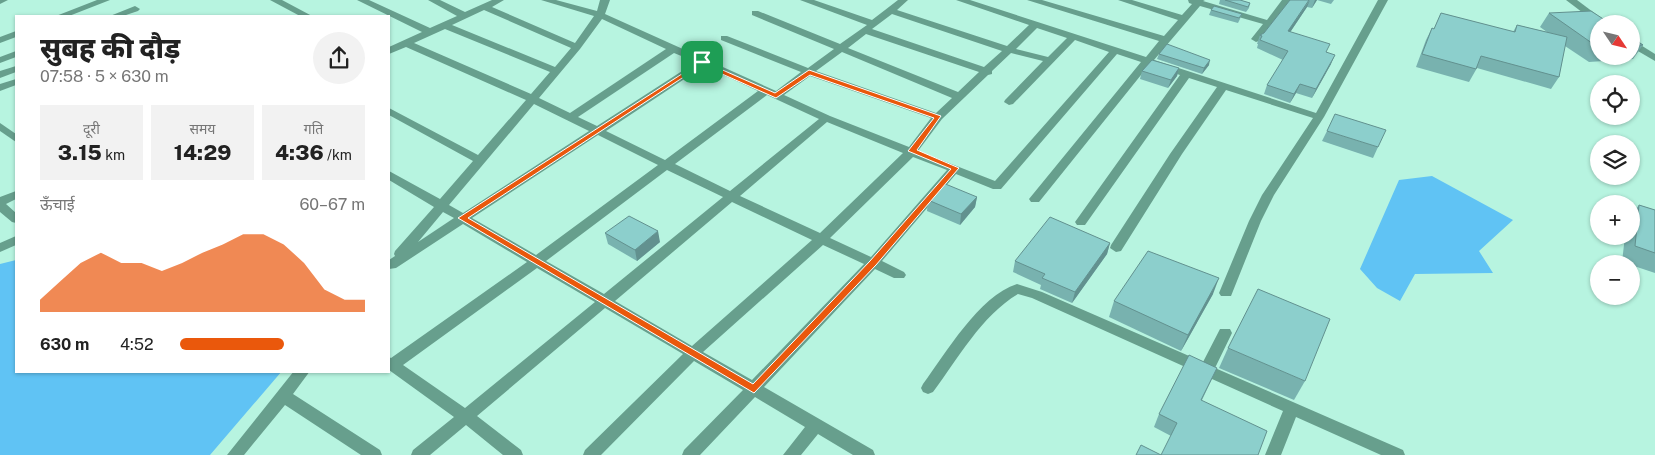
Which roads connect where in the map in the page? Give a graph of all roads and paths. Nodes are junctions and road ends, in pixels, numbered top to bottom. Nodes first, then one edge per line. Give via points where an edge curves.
1 (105, 0) edge
2 (275, 0) edge
3 (362, 0) edge
4 (432, 0) edge
5 (499, 0) edge
6 (546, 0) edge
7 (606, 0) edge
8 (805, 0) edge
9 (903, 0) edge
10 (961, 0) edge
11 (1032, 0) edge
12 (1123, 0) edge
13 (1287, 0) edge
14 (1383, 0) edge
15 (1571, 0) edge
16 (1196, 1) edge
17 (484, 7) junction
18 (135, 8) dead end
19 (891, 11) junction
20 (755, 13) dead end
21 (64, 15) edge
22 (118, 15) edge
23 (305, 15) edge
24 (600, 15) junction
25 (1592, 15) edge
26 (465, 16) junction
27 (1184, 19) junction
28 (1268, 23) junction
29 (874, 24) junction
30 (1036, 24) junction
31 (444, 26) junction
32 (865, 30) junction
33 (430, 32) junction
34 (15, 34) edge
35 (1074, 36) junction
36 (724, 38) dead end
37 (1256, 39) dead end
38 (0, 40) edge
39 (1166, 40) junction
40 (405, 43) junction
41 (577, 47) junction
42 (840, 48) junction
43 (1640, 48) edge
44 (674, 49) junction
45 (390, 50) edge
46 (1010, 50) junction
47 (1116, 50) junction
48 (15, 54) edge
49 (1655, 58) edge
50 (0, 60) edge
51 (1050, 60) junction
52 (1148, 61) junction
53 (702, 62) junction
54 (15, 69) edge
55 (556, 71) junction
56 (809, 72) junction
57 (988, 72) junction
58 (1186, 74) junction
59 (0, 75) edge
60 (15, 83) edge
61 (1223, 86) junction
62 (0, 88) edge
63 (770, 94) junction
64 (960, 97) junction
65 (533, 99) junction
66 (1009, 102) dead end
67 (390, 112) edge
68 (571, 116) junction
69 (1319, 117) junction
70 (826, 118) junction
71 (938, 118) junction
72 (0, 126) edge
73 (596, 130) junction
74 (15, 138) edge
75 (912, 151) junction
76 (481, 161) junction
77 (665, 164) junction
78 (955, 168) junction
79 (390, 176) edge
80 (15, 196) edge
81 (732, 198) junction
82 (1035, 198) dead end
83 (0, 203) edge
84 (442, 206) junction
85 (15, 218) edge
86 (462, 218) junction
87 (1081, 222) dead end
88 (15, 240) edge
89 (820, 240) junction
90 (0, 248) edge
91 (1116, 248) dead end
92 (537, 261) junction
93 (873, 263) junction
94 (390, 266) edge
95 (898, 274) dead end
96 (1226, 293) dead end
97 (603, 301) junction
98 (1225, 333) dead end
99 (693, 353) junction
100 (390, 364) edge
101 (1206, 371) junction
102 (301, 373) edge
103 (928, 388) dead end
104 (754, 389) junction
105 (282, 395) junction
106 (1292, 408) junction
107 (465, 416) junction
108 (816, 425) junction
109 (235, 455) edge
110 (374, 455) edge
111 (419, 455) edge
112 (515, 455) edge
113 (591, 455) edge
114 (690, 455) edge
115 (791, 455) edge
116 (866, 455) edge
117 (1273, 455) edge
118 (1397, 455) edge

1 - 21 street
2 - 23 street
3 - 33 street
4 - 26 street
5 - 17 street
6 - 24 street
7 - 24 street
8 - 29 street
9 - 19 street
10 - 30 street
11 - 39 street
12 - 27 street
13 - 28 street
14 - 69 street
15 - 25 street
16 - 27 street
16 - 28 street
17 - 26 street
17 - 41 street
18 - 22 street
19 - 29 street
19 - 46 street
20 - 42 street
24 - 41 street
24 - 44 street
26 - 31 street
27 - 39 street
28 - 37 street
29 - 32 street
30 - 35 street
30 - 46 street
31 - 33 street
31 - 55 street
32 - 42 street
32 - 57 street
33 - 40 street
34 - 38 street
35 - 47 street
35 - 51 street
36 - 56 street
39 - 52 street
40 - 45 street
40 - 65 street
41 - 55 street
42 - 56 street
42 - 64 street
43 - 49 street
44 - 53 street
44 - 68 street
46 - 51 street
46 - 57 street
47 - 52 street
47 - 78 street via 997,186
48 - 50 street
51 - 66 street
52 - 58 street
52 - 82 street
53 - 63 street
53 - 73 street
54 - 59 street
55 - 65 street
56 - 63 street
56 - 71 street
57 - 64 street
58 - 61 street
58 - 87 street
60 - 62 street
61 - 69 street
61 - 91 street
63 - 70 street
63 - 77 street
64 - 71 street
65 - 68 street
65 - 76 street
67 - 76 street
68 - 73 street
69 - 96 street via 1268,195
70 - 75 street
70 - 81 street
71 - 75 street
72 - 74 street
73 - 77 street
73 - 86 street
75 - 78 street
75 - 89 street
76 - 84 street
77 - 81 street
77 - 92 street
78 - 93 street
79 - 84 street
80 - 83 street
81 - 89 street
81 - 97 street
83 - 85 street
84 - 86 street
84 - 94 street
86 - 92 street
86 - 94 street
88 - 90 street
89 - 93 street
89 - 99 street
92 - 97 street
92 - 100 street
93 - 95 street
93 - 104 street
97 - 99 street
97 - 107 street
98 - 101 street
99 - 104 street
99 - 113 street
100 - 107 street
101 - 103 street via 1017,289 1000,299 985,314
101 - 106 street
102 - 105 street
104 - 108 street
104 - 114 street
105 - 109 street
105 - 110 street
106 - 117 street
106 - 118 street
107 - 111 street
107 - 112 street
108 - 115 street
108 - 116 street

